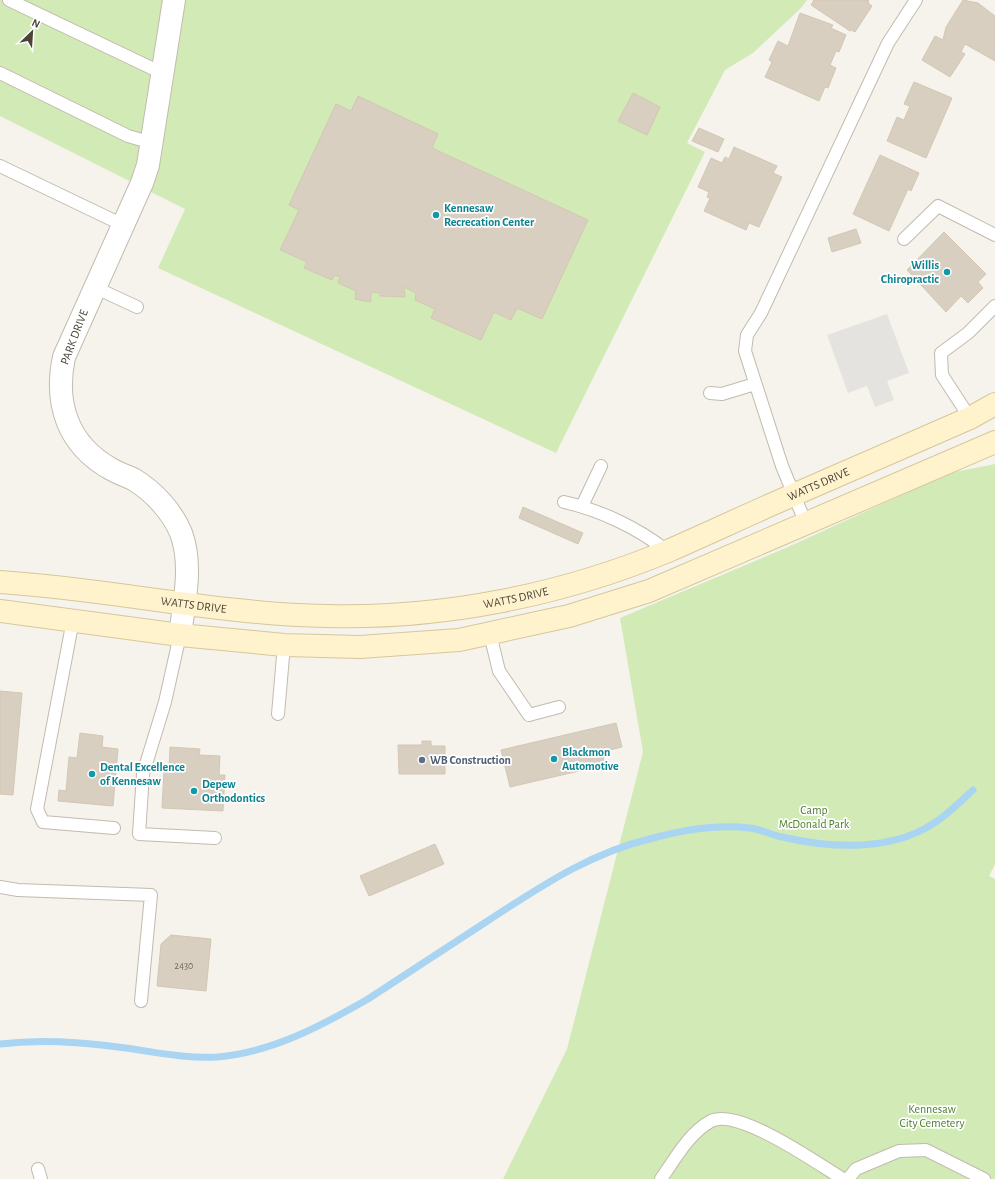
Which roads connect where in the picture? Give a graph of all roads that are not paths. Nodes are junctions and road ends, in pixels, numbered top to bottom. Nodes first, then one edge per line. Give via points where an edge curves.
1 (9, 0) edge
2 (173, 0) edge
3 (916, 0) edge
4 (0, 73) edge
5 (162, 73) junction
6 (152, 143) junction
7 (0, 166) edge
8 (123, 225) junction
9 (995, 235) edge
10 (904, 239) dead end
11 (94, 287) junction
12 (137, 306) dead end
13 (995, 306) edge
14 (755, 384) junction
15 (710, 393) dead end
16 (995, 404) edge
17 (970, 418) junction
18 (995, 442) edge
19 (601, 466) dead end
20 (794, 495) junction
21 (564, 502) dead end
22 (582, 506) junction
23 (806, 524) junction
24 (667, 551) junction
25 (0, 582) edge
26 (184, 604) junction
27 (0, 611) edge
28 (73, 620) junction
29 (490, 634) junction
30 (180, 636) junction
31 (284, 646) junction
32 (559, 707) dead end
33 (278, 714) dead end
34 (114, 828) dead end
35 (215, 838) dead end
36 (0, 887) edge
37 (141, 1001) dead end
38 (661, 1179) edge
39 (843, 1179) edge
40 (848, 1179) edge
41 (984, 1179) edge

1 - 5 lane
2 - 5 street, PARK DRIVE
3 - 14 lane via 888,43 764,306 747,336 745,351
4 - 6 lane via 128,136
5 - 6 street, PARK DRIVE
6 - 8 street, PARK DRIVE via 142,183
7 - 8 lane
8 - 11 street, PARK DRIVE
9 - 10 lane via 938,206
11 - 12 lane
11 - 26 street, PARK DRIVE via 64,358 60,375 63,409 69,426 80,444 95,459 149,490 172,517 185,550
13 - 17 lane via 968,333 941,353 942,375
14 - 15 lane via 722,394
14 - 20 lane
16 - 17 main road, WATTS DRIVE
17 - 20 main road, WATTS DRIVE
18 - 23 main road
19 - 22 lane
20 - 23 lane
20 - 24 main road, WATTS DRIVE
21 - 22 lane
22 - 24 lane via 648,536
23 - 29 main road via 616,602
24 - 26 main road, WATTS DRIVE via 600,575 534,594 402,615 327,616
25 - 26 main road, WATTS DRIVE
26 - 30 street, PARK DRIVE
27 - 28 main road
28 - 30 main road
28 - 34 lane via 37,809 43,822
29 - 31 main road via 452,640 367,646
29 - 32 lane via 499,671 529,715
30 - 31 main road
30 - 35 lane via 165,702 143,774 139,834
31 - 33 lane
36 - 37 lane via 18,890 151,895
38 - 39 lane via 680,1150 699,1128 712,1120 728,1119 771,1135
40 - 41 lane via 856,1170 899,1151 926,1150

